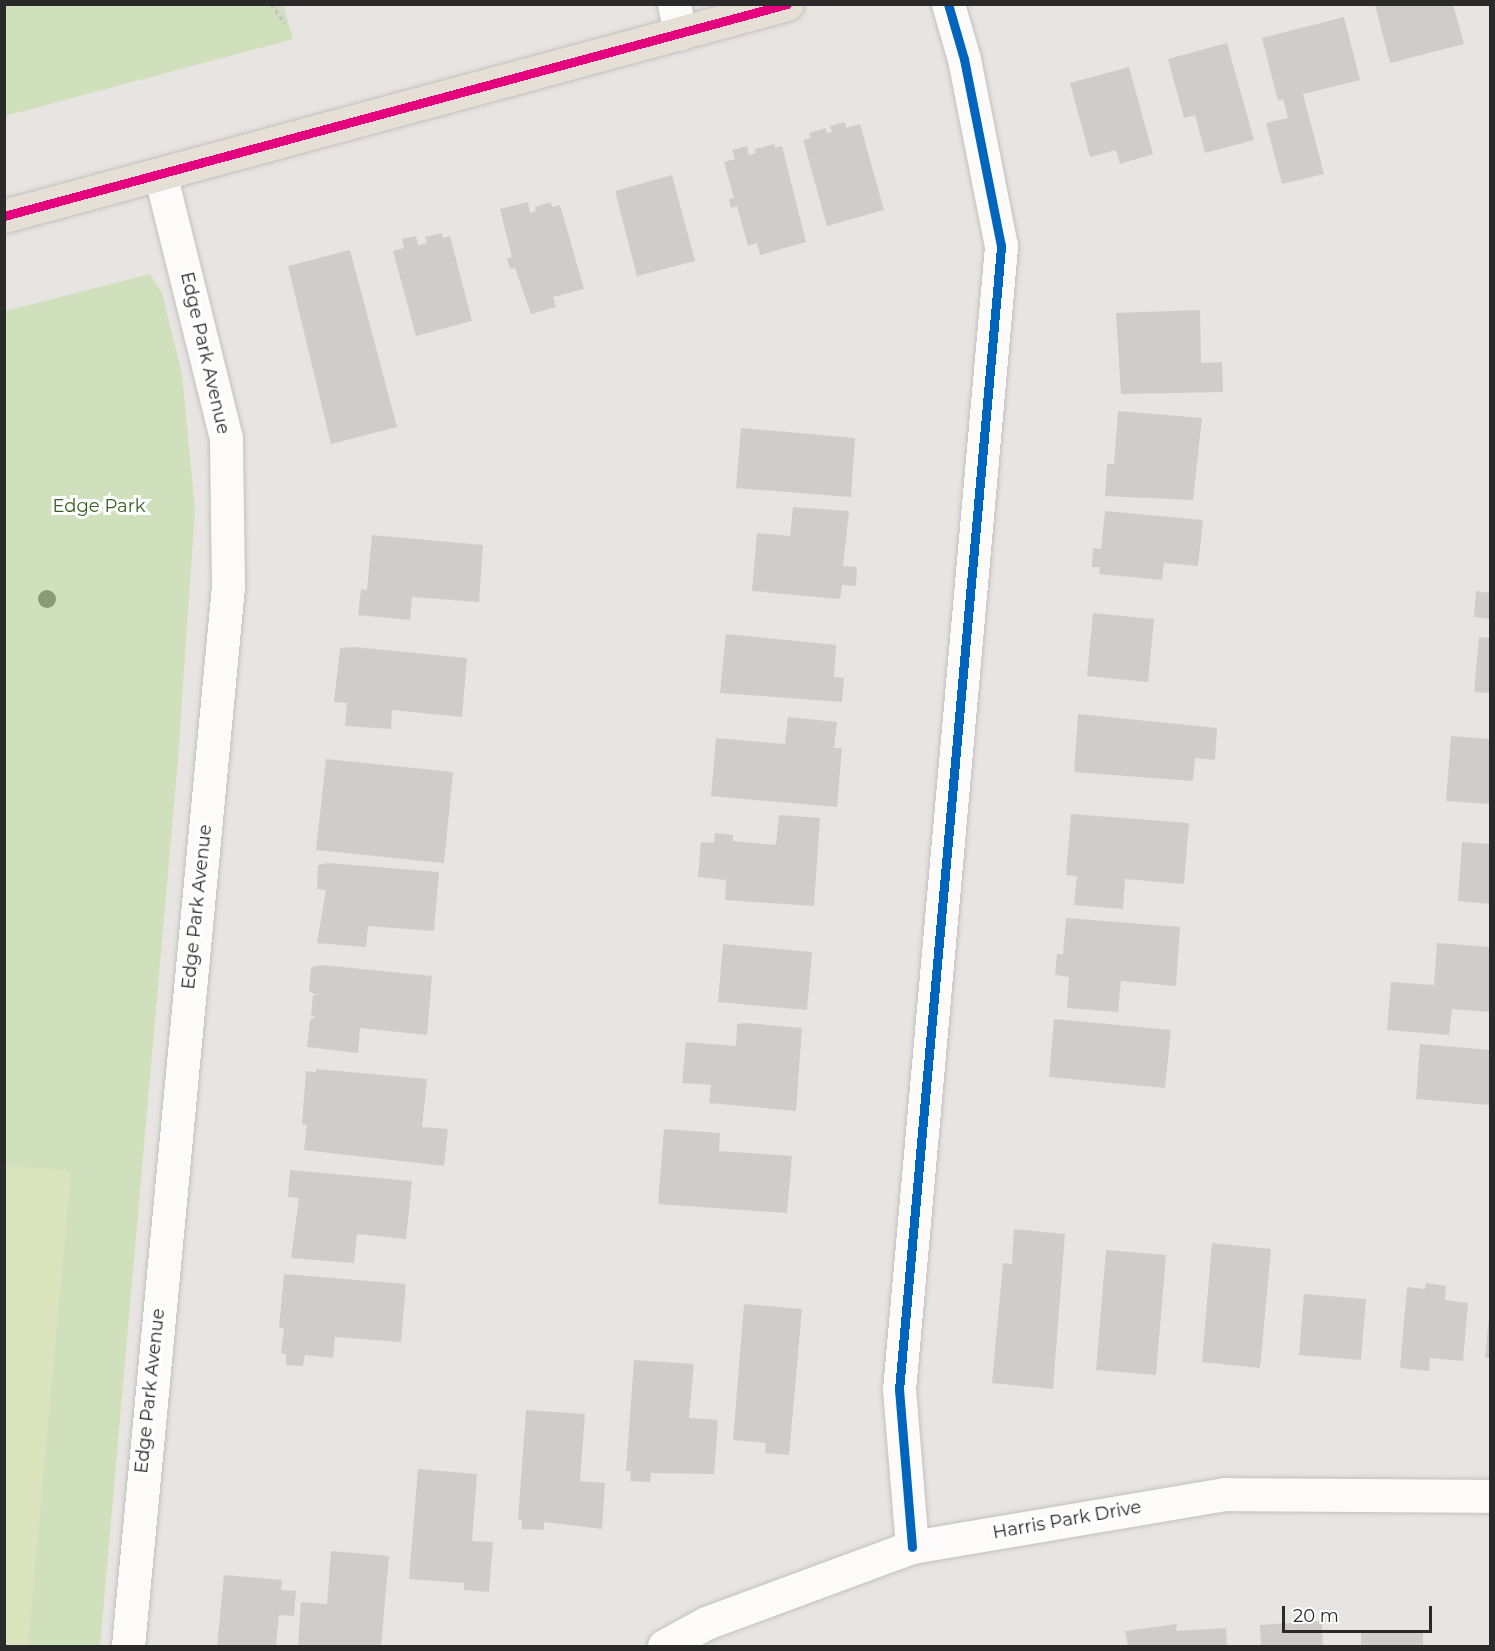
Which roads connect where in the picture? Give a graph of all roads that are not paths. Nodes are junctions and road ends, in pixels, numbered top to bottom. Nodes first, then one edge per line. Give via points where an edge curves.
1 (787, 4) edge
2 (948, 4) edge
3 (677, 19) edge
4 (160, 174) junction
5 (4, 216) edge
6 (1491, 1496) edge
7 (912, 1547) junction
8 (128, 1647) edge
9 (664, 1647) edge

1 - 3 main road
2 - 7 street via 964,59 1001,246 899,1389
3 - 4 main road
4 - 5 main road
4 - 8 street, Edge Park Avenue via 226,438 228,586
6 - 7 street, Harris Park Drive via 1224,1494
7 - 9 street, Harris Park Drive via 706,1623

